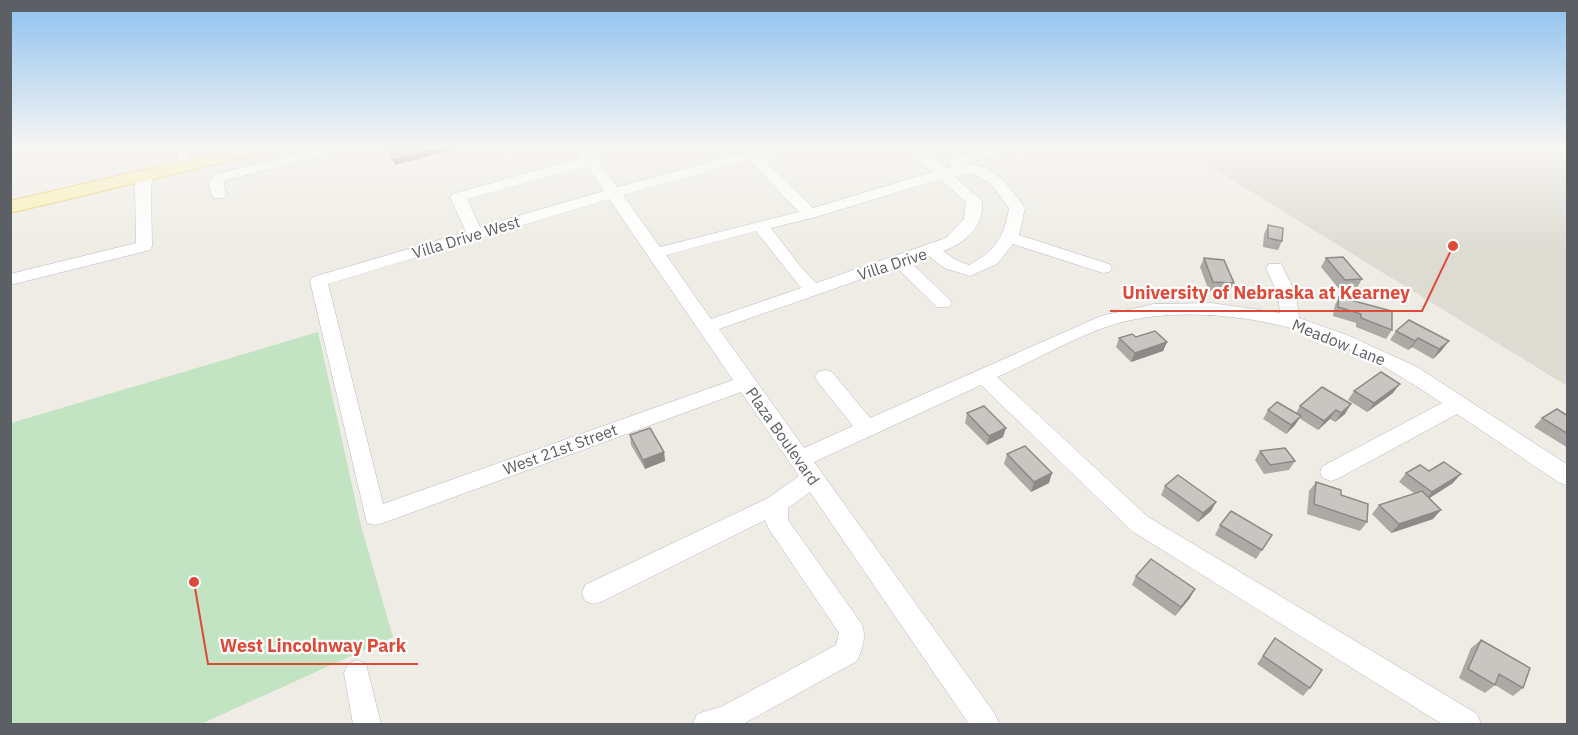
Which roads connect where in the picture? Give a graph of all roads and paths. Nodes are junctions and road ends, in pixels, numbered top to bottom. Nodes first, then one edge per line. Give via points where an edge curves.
1 (118, 181) edge
2 (144, 181) edge
3 (217, 181) edge
4 (504, 181) edge
5 (604, 181) edge
6 (652, 181) edge
7 (778, 181) edge
8 (910, 181) edge
9 (953, 181) edge
10 (996, 181) edge
11 (612, 192) junction
12 (218, 195) dead end
13 (10, 207) edge
14 (810, 214) junction
15 (760, 226) junction
16 (475, 234) junction
17 (1009, 237) junction
18 (932, 250) junction
19 (655, 253) junction
20 (899, 261) junction
21 (1103, 268) dead end
22 (1275, 268) dead end
23 (10, 280) edge
24 (813, 290) junction
25 (943, 303) dead end
26 (1290, 321) junction
27 (706, 327) junction
28 (983, 375) junction
29 (825, 377) dead end
30 (745, 383) junction
31 (1458, 404) junction
32 (867, 428) junction
33 (806, 469) junction
34 (1331, 472) dead end
35 (1568, 477) edge
36 (776, 504) junction
37 (375, 516) joint
38 (594, 593) dead end
39 (357, 673) dead end
40 (367, 724) edge
41 (707, 724) edge
42 (985, 724) edge
43 (1467, 724) edge

1 - 13 main road
2 - 23 street via 144,246
3 - 12 street
4 - 16 street via 458,197
5 - 11 street, Plaza Boulevard
6 - 11 street
7 - 14 street
8 - 14 street
9 - 18 street, Villa Drive via 974,201 976,213 971,224 952,242
10 - 17 street via 1017,208
11 - 16 street, Villa Drive West
11 - 19 street, Plaza Boulevard
14 - 15 street
15 - 19 street
15 - 24 street
16 - 37 street, Villa Drive West via 319,281
17 - 18 street via 991,260 970,271 950,264
17 - 21 street
18 - 20 street, Villa Drive
19 - 27 street, Plaza Boulevard
20 - 24 street, Villa Drive
20 - 25 street
22 - 26 street via 1287,294
24 - 27 street, Villa Drive
26 - 28 street, Meadow Lane via 1211,309 1154,310 1101,322
26 - 31 street, Meadow Lane via 1410,372
27 - 30 street, Plaza Boulevard
28 - 32 street, Meadow Lane
28 - 43 street via 1140,524
29 - 32 street
30 - 33 street, Plaza Boulevard
30 - 37 street, West 21st Street
31 - 34 street
31 - 35 street, Meadow Lane
32 - 33 street, Meadow Lane
33 - 36 street, Meadow Lane
33 - 42 street, Plaza Boulevard
36 - 38 street, Meadow Lane
36 - 41 street via 777,522 852,631 848,652 728,718
39 - 40 street

